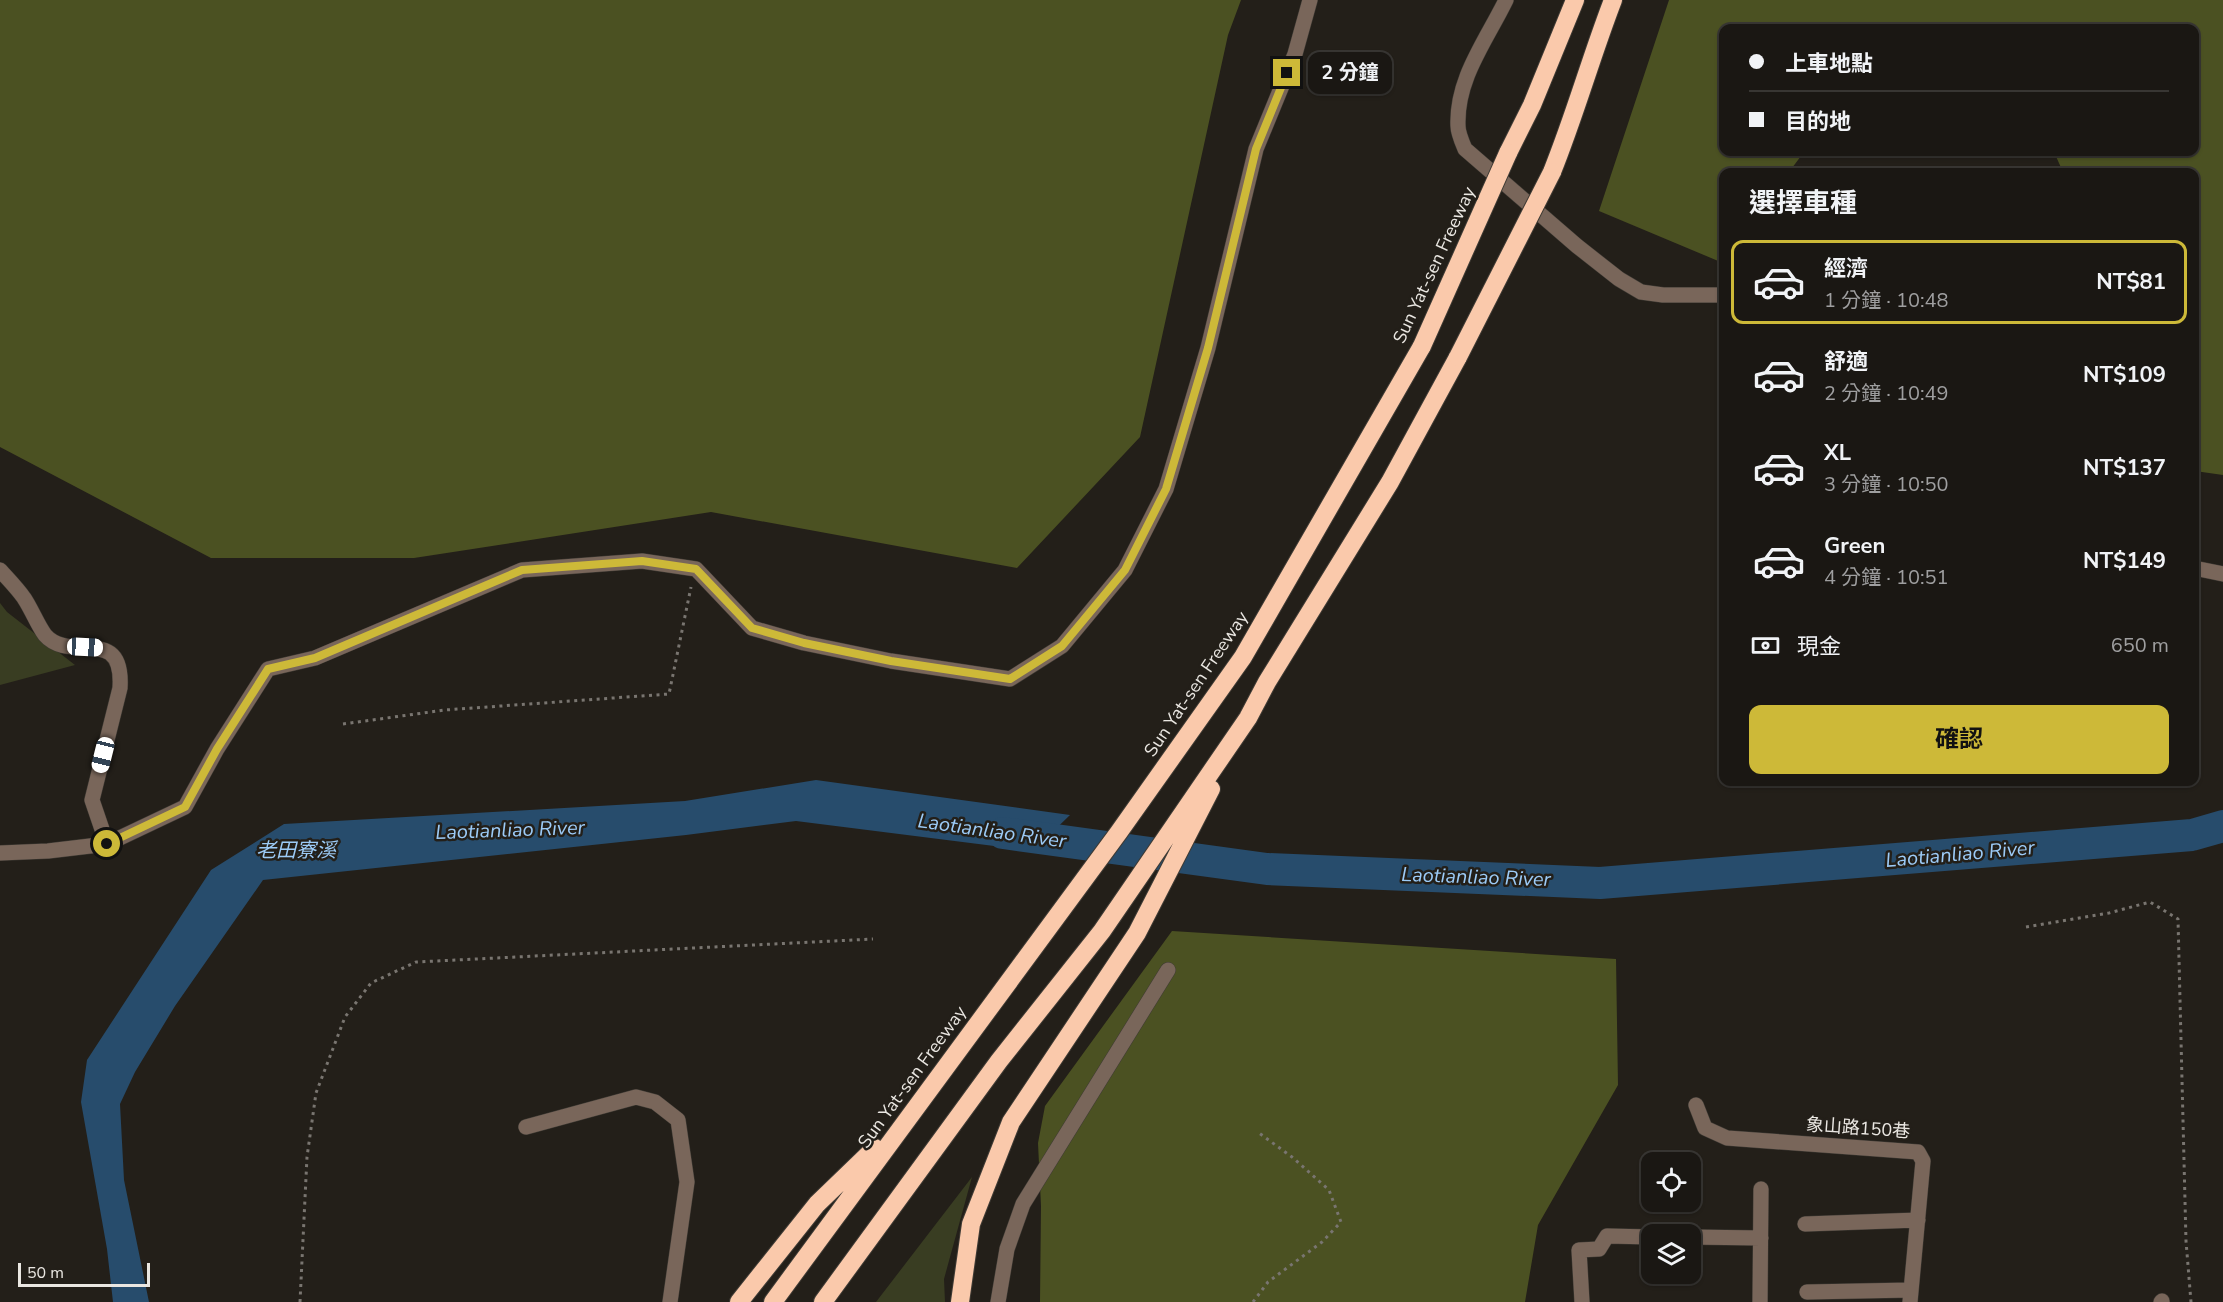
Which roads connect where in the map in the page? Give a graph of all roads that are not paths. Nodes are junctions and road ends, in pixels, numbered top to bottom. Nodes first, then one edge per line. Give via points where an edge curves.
1 (1310, 0) edge
2 (1506, 0) edge
3 (1575, 0) edge
4 (1613, 0) edge
5 (1719, 295) edge
6 (2199, 569) edge
7 (0, 570) edge
8 (2223, 574) edge
9 (1248, 718) junction
10 (107, 844) junction
11 (0, 853) edge
12 (1168, 970) dead end
13 (1696, 1105) dead end
14 (909, 1116) junction
15 (526, 1127) dead end
16 (1761, 1190) dead end
17 (1918, 1220) junction
18 (1805, 1224) dead end
19 (1641, 1237) edge
20 (1701, 1237) edge
21 (1761, 1238) junction
22 (1807, 1292) dead end
23 (1911, 1296) edge
24 (670, 1302) edge
25 (739, 1302) edge
26 (773, 1302) edge
27 (823, 1302) edge
28 (960, 1302) edge
29 (998, 1302) edge
30 (1582, 1302) edge
31 (1760, 1302) edge

1 - 10 street via 1294,54 1256,149 1208,348 1166,489 1125,570 1062,646 1010,679 891,661 752,628 696,569 642,561 522,570 315,658 268,669 185,807
2 - 5 street via 1461,88 1458,128 1465,148 1577,246 1641,292
3 - 14 highway, Sun Yat-sen Freeway, bridge via 1532,105 1422,346 1243,657 1053,924
4 - 9 highway, bridge via 1552,172 1458,357 1390,482
6 - 8 street
7 - 10 street via 24,598 46,636 71,646 99,648 113,655 121,670 92,800
9 - 27 highway via 1102,932 999,1061
9 - 28 highway via 1137,933 1011,1122 971,1224
10 - 11 street
12 - 29 street via 1023,1204 1007,1249
13 - 17 street, 象山路150巷 via 1705,1128 1727,1138 1918,1152 1923,1161
14 - 25 highway via 817,1204
14 - 26 highway, Sun Yat-sen Freeway
15 - 24 street via 636,1097 655,1102 678,1120 687,1182
16 - 21 street
17 - 18 street
17 - 23 street, 象山路150巷
19 - 30 street via 1607,1236 1599,1249 1579,1250
20 - 21 street
21 - 31 street
22 - 23 street

